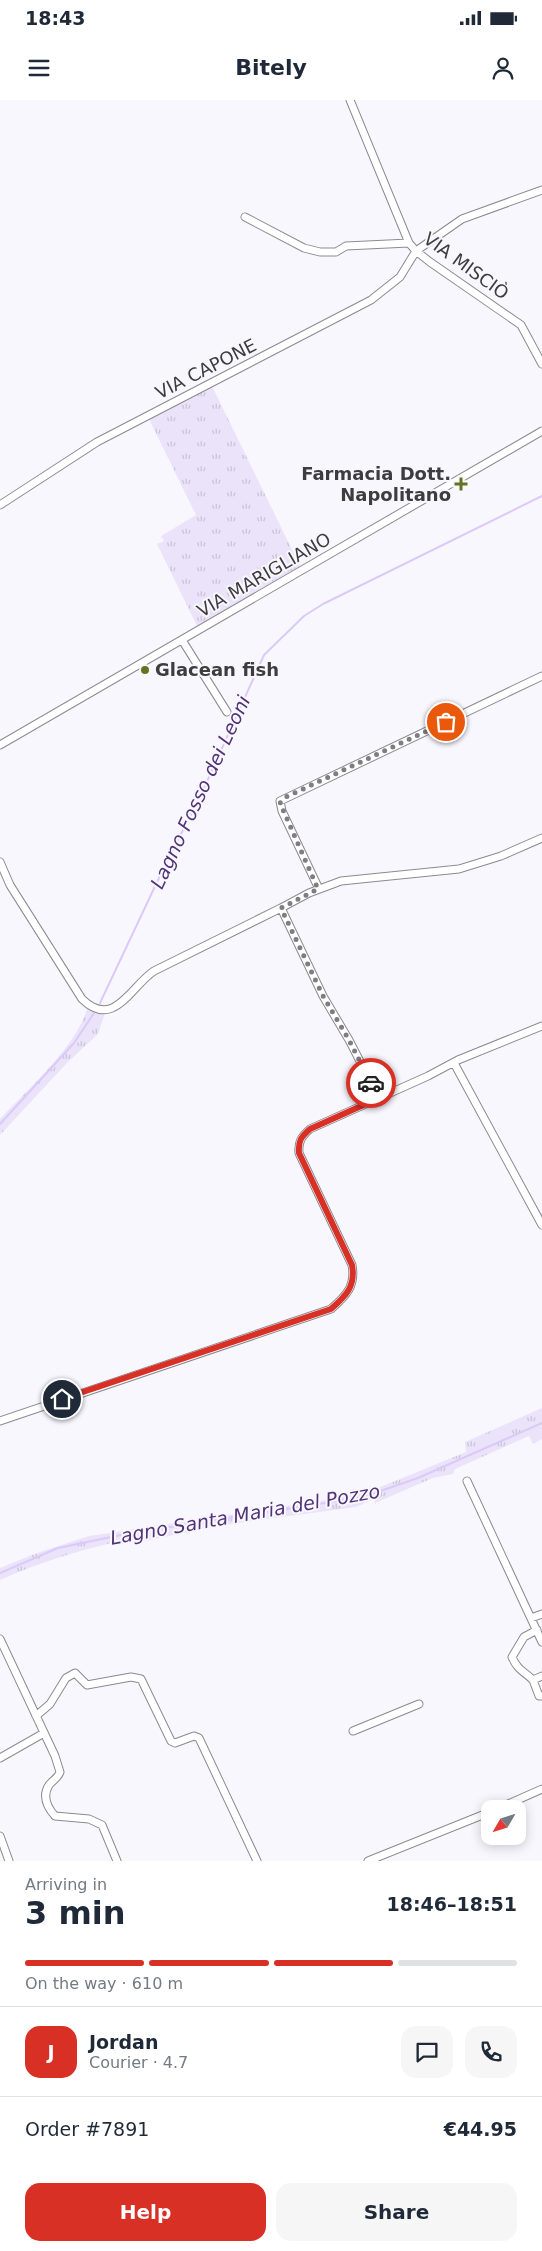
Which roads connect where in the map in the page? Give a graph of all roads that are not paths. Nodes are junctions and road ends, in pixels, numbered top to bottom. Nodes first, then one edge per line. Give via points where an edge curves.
1 (350, 100) edge
2 (542, 190) edge
3 (245, 217) dead end
4 (409, 243) junction
5 (416, 251) junction
6 (542, 364) edge
7 (542, 431) edge
8 (0, 505) edge
9 (182, 640) junction
10 (542, 676) edge
11 (227, 712) dead end
12 (0, 745) edge
13 (542, 838) edge
14 (0, 862) edge
15 (318, 889) junction
16 (281, 908) junction
17 (542, 1026) edge
18 (454, 1062) junction
19 (379, 1098) junction
20 (542, 1225) edge
21 (0, 1421) edge
22 (467, 1481) dead end
23 (542, 1614) edge
24 (532, 1618) junction
25 (537, 1630) junction
26 (0, 1639) edge
27 (542, 1642) edge
28 (542, 1676) edge
29 (533, 1680) junction
30 (542, 1696) edge
31 (419, 1704) dead end
32 (36, 1716) junction
33 (353, 1731) dead end
34 (44, 1734) junction
35 (0, 1758) edge
36 (542, 1788) edge
37 (516, 1800) edge
38 (481, 1816) edge
39 (0, 1836) edge
40 (9, 1861) edge
41 (117, 1861) edge
42 (257, 1861) edge
43 (368, 1861) edge

1 - 4 street, VIA MISCIÒ
2 - 5 street via 462,219
3 - 4 street via 304,248 320,252 336,252 346,246
4 - 5 street, VIA MISCIÒ
5 - 6 street, VIA MISCIÒ via 521,325
5 - 8 street, VIA CAPONE via 400,277 371,300 98,442
7 - 9 street, VIA MARIGLIANO
9 - 11 street
9 - 12 street, VIA MARIGLIANO
10 - 15 street via 280,801
13 - 15 street via 501,856 459,869 350,879
14 - 16 street via 16,895 82,999 95,1008 116,1007 154,972
15 - 16 street
16 - 19 street via 323,996
17 - 18 street
18 - 19 street
18 - 20 street
19 - 21 street via 310,1129 298,1143 299,1153 352,1265 354,1276 347,1296 331,1309
22 - 24 street
23 - 24 street
24 - 25 street
25 - 27 street
25 - 29 street via 524,1636 512,1657 520,1671
26 - 32 street
28 - 29 street
29 - 30 street
31 - 33 street
32 - 34 street
32 - 42 street via 50,1704 66,1678 75,1673 87,1685 131,1677 141,1679 171,1741 175,1743 194,1736 199,1738
34 - 35 street
34 - 41 street via 60,1772 48,1786 48,1808 55,1816 89,1819 102,1825
36 - 37 street
38 - 43 street
39 - 40 street

